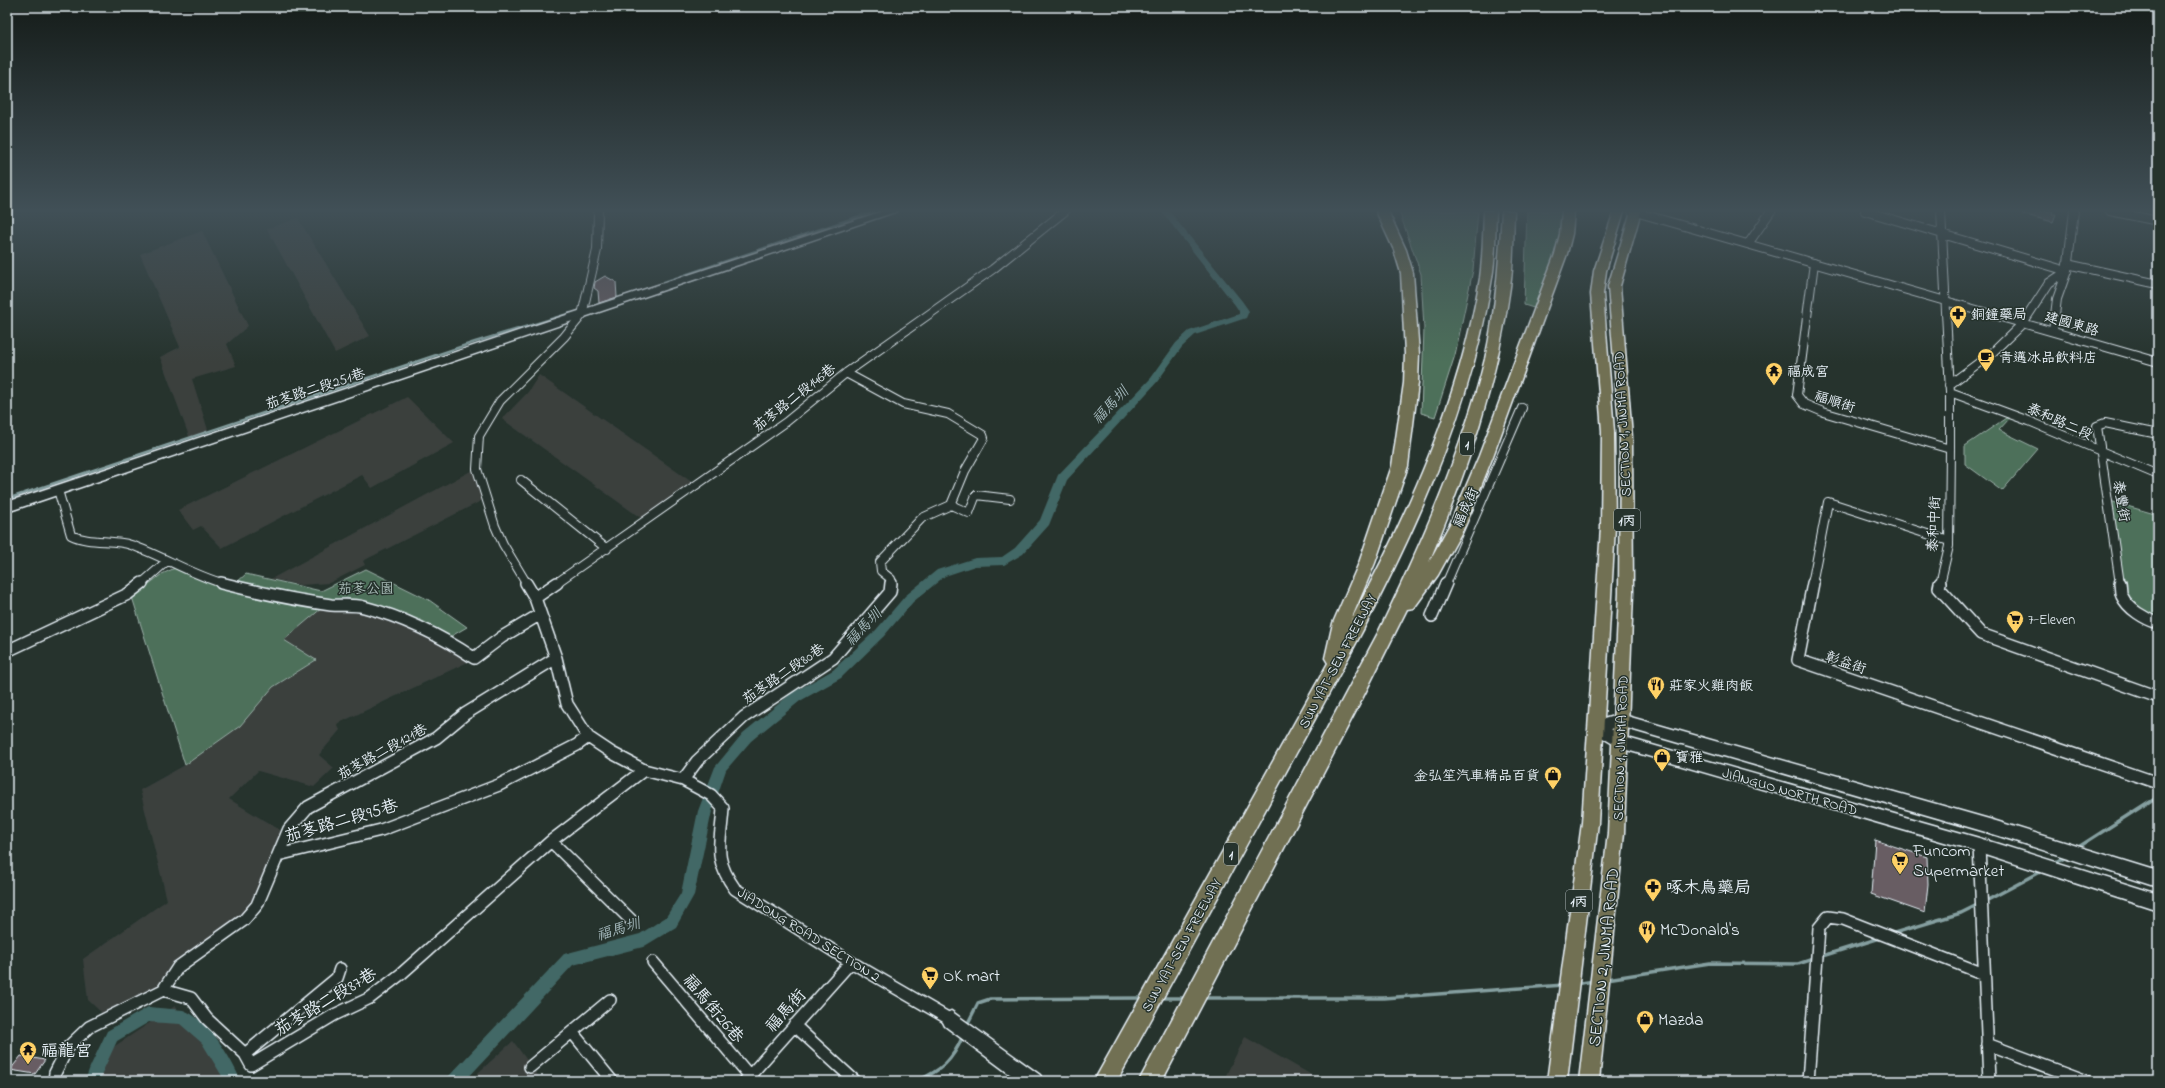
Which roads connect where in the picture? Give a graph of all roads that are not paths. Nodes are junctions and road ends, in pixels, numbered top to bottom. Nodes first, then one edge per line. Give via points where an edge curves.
1 (594, 262) edge
2 (741, 262) edge
3 (1002, 262) edge
4 (1404, 262) edge
5 (1487, 262) edge
6 (1507, 262) edge
7 (1558, 262) edge
8 (1603, 262) edge
9 (1621, 262) edge
10 (1810, 262) edge
11 (1944, 262) edge
12 (2043, 262) edge
13 (2068, 262) edge
14 (1814, 263) junction
15 (2067, 268) junction
16 (2158, 284) edge
17 (1946, 302) junction
18 (582, 315) junction
19 (2023, 323) junction
20 (2053, 331) junction
21 (2158, 362) edge
22 (846, 373) junction
23 (1950, 388) junction
24 (1522, 408) dead end
25 (2158, 434) edge
26 (1950, 449) junction
27 (2101, 453) junction
28 (2158, 475) edge
29 (521, 480) dead end
30 (58, 490) junction
31 (1010, 499) dead end
32 (951, 505) junction
33 (7, 507) edge
34 (1949, 541) junction
35 (607, 549) junction
36 (167, 561) junction
37 (535, 598) junction
38 (539, 615) junction
39 (1432, 616) dead end
40 (2158, 623) edge
41 (1388, 630) junction
42 (7, 651) edge
43 (556, 658) junction
44 (1330, 675) junction
45 (2158, 697) edge
46 (1620, 720) junction
47 (1596, 727) junction
48 (588, 737) junction
49 (1620, 742) junction
50 (644, 770) junction
51 (686, 781) junction
52 (2158, 783) edge
53 (1590, 823) joint
54 (1616, 833) joint
55 (550, 842) junction
56 (1979, 845) junction
57 (278, 855) junction
58 (2158, 879) edge
59 (2158, 902) edge
60 (632, 921) dead end
61 (653, 962) dead end
62 (851, 962) junction
63 (340, 969) dead end
64 (1984, 974) junction
65 (163, 990) junction
66 (610, 1000) dead end
67 (794, 1025) junction
68 (960, 1027) joint
69 (572, 1032) junction
70 (1988, 1044) junction
71 (245, 1054) junction
72 (530, 1066) dead end
73 (749, 1079) edge
74 (54, 1081) edge
75 (612, 1081) edge
76 (855, 1081) edge
77 (1034, 1081) edge
78 (1105, 1081) edge
79 (1150, 1081) edge
80 (1557, 1081) edge
81 (1589, 1081) edge
82 (1808, 1081) edge
83 (1989, 1081) edge
84 (2086, 1081) edge

1 - 18 street, JIADONG ROAD SECTION 2
2 - 18 street, 茄苳路二段251巷
3 - 22 street, 茄苳路二段146巷
4 - 44 highway via 1407,273 1412,354 1404,448 1390,500 1341,624
5 - 44 highway, SUN YAT-SEN FREEWAY / 1 via 1473,340 1460,391 1400,539
6 - 41 highway, 1 via 1500,323 1490,372 1453,482
7 - 41 highway via 1458,524 1432,571
8 - 47 main road, SECTION 1, JINMA ROAD / 1丙 via 1597,294 1608,431 1608,527
9 - 46 main road, SECTION 1, JINMA ROAD / 1丙 via 1614,286 1626,432 1626,592
10 - 14 street, 建國東路
11 - 17 street, 泰和中街
12 - 15 street
13 - 15 street
14 - 17 street, 建國東路
14 - 26 street, 福順街 via 1797,395 1804,404 1823,412
15 - 16 street
15 - 19 street via 2049,283
15 - 20 street via 2057,299
17 - 19 street, 建國東路
17 - 23 street, 泰和中街
18 - 30 street, 茄苳路二段251巷
18 - 37 street, JIADONG ROAD SECTION 2 via 564,337 500,401 480,436 477,469 495,526
19 - 20 street, 建國東路
19 - 23 street
20 - 21 street, 建國東路
22 - 32 street via 903,404 948,414 983,435 984,438 965,471
22 - 35 street, 茄苳路二段146巷 via 786,422
23 - 26 street, 泰和中街
23 - 27 street, 泰和路二段
24 - 39 street, 福成街
25 - 27 street, 泰豐街 via 2105,423 2098,426
26 - 34 street, 泰和中街
27 - 28 street, 泰和路二段
27 - 40 street, 泰豐街 via 2122,596 2133,610
29 - 35 street
30 - 33 street, 茄苳路二段251巷
30 - 36 street via 71,535 79,540 120,542
31 - 32 street via 976,495 969,513
32 - 51 street, 茄苳路二段80巷 via 922,518 886,554 880,562 881,571 891,579 890,592 833,658 744,718 697,761
34 - 45 street, 泰和中街 via 1939,588 1981,634
34 - 52 street, 彰益街 via 1828,502 1798,660
35 - 37 street, 茄苳路二段146巷
36 - 38 street via 218,582 269,596 333,605 363,606 424,631 474,658 502,636
36 - 42 street via 128,594
37 - 38 street, JIADONG ROAD SECTION 2
38 - 43 street, JIADONG ROAD SECTION 2
41 - 79 highway, 1
43 - 48 street, JIADONG ROAD SECTION 2 via 567,704
43 - 57 street, 茄苳路二段121巷 via 465,714 436,738 308,807 292,822 282,840
44 - 78 highway, SUN YAT-SEN FREEWAY / 1
46 - 47 street
46 - 49 main road, SECTION 1, JINMA ROAD / 1丙
46 - 58 street, JIANGUO NORTH ROAD via 1996,828
47 - 49 street, JIANGUO NORTH ROAD
47 - 53 main road, SECTION 1, JINMA ROAD / 1丙
48 - 50 street, JIADONG ROAD SECTION 2
48 - 57 street, 茄苳路二段95巷 via 499,786 381,830
49 - 54 main road, SECTION 1, JINMA ROAD / 1丙
49 - 56 street, JIANGUO NORTH ROAD
50 - 51 street, JIADONG ROAD SECTION 2
50 - 55 street
51 - 62 street, JIADONG ROAD SECTION 2 via 711,795 723,808 717,857 724,875 735,889
53 - 80 main road, SECTION 2, JINMA ROAD / 1丙
54 - 81 main road, SECTION 2, JINMA ROAD / 1丙
55 - 60 street
55 - 71 street, 茄苳路二段87巷 via 401,974 370,998 334,1015 251,1065
56 - 59 street, JIANGUO NORTH ROAD
56 - 64 street
57 - 65 street, 茄苳路二段95巷 via 257,905 248,915 178,967
61 - 73 street, 福馬街26巷
62 - 67 street, 福馬街
62 - 68 street, JIADONG ROAD SECTION 2
63 - 71 street via 338,978
64 - 70 street
64 - 82 street via 1843,919 1828,917 1819,928
65 - 71 street, 茄苳路二段87巷 via 191,998 207,1019
65 - 74 street via 89,1027 68,1047 55,1073
66 - 69 street
67 - 73 street, 福馬街
67 - 76 street
68 - 77 street, JIADONG ROAD SECTION 2
69 - 72 street
69 - 75 street
70 - 83 street
70 - 84 street

